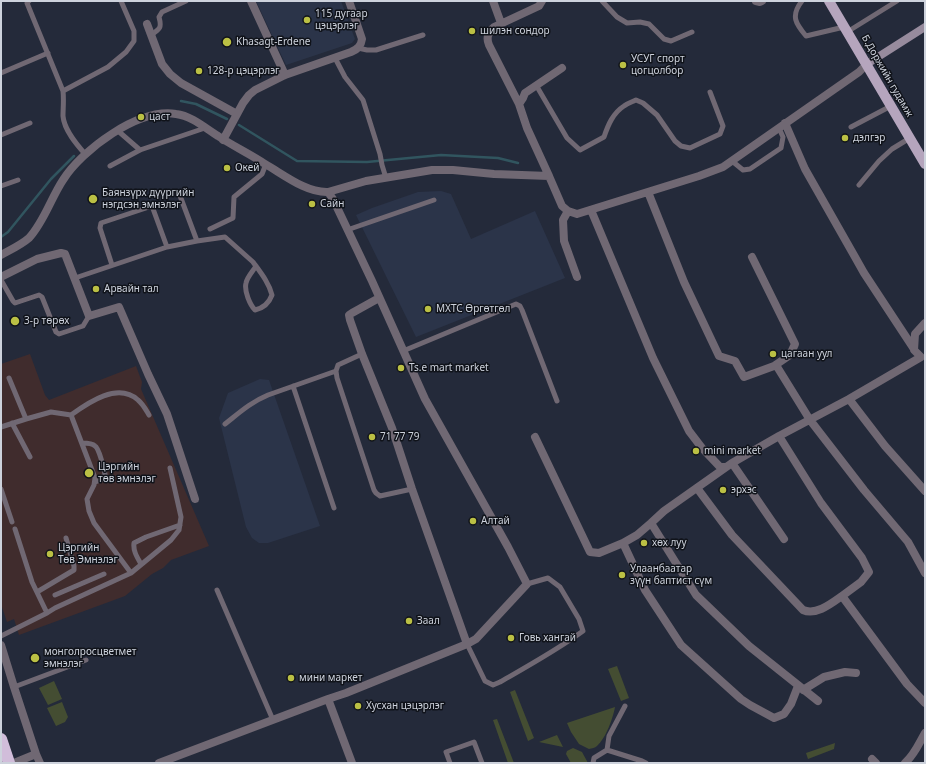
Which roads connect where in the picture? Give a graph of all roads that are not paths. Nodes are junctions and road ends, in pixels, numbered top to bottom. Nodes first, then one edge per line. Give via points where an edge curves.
1 (29, 1) edge
2 (121, 1) edge
3 (186, 1) edge
4 (251, 1) edge
5 (348, 1) edge
6 (493, 1) edge
7 (542, 1) edge
8 (602, 1) edge
9 (756, 1) edge
10 (762, 1) edge
11 (802, 1) edge
12 (829, 1) edge
13 (897, 1) edge
14 (501, 23) junction
15 (147, 24) dead end
16 (925, 27) edge
17 (846, 29) junction
18 (692, 32) dead end
19 (151, 35) junction
20 (423, 35) dead end
21 (358, 48) junction
22 (48, 53) junction
23 (335, 58) junction
24 (866, 64) junction
25 (562, 68) dead end
26 (1, 73) edge
27 (285, 75) junction
28 (536, 85) junction
29 (63, 91) junction
30 (710, 92) dead end
31 (518, 104) junction
32 (891, 106) junction
33 (237, 114) junction
34 (30, 123) dead end
35 (782, 125) junction
36 (851, 127) dead end
37 (205, 128) junction
38 (117, 130) junction
39 (1, 135) edge
40 (910, 138) junction
41 (223, 140) junction
42 (140, 150) junction
43 (86, 155) junction
44 (732, 161) junction
45 (266, 164) junction
46 (925, 164) edge
47 (110, 166) dead end
48 (549, 176) junction
49 (386, 178) junction
50 (18, 180) dead end
51 (859, 185) dead end
52 (1, 186) edge
53 (328, 192) junction
54 (648, 192) junction
55 (180, 193) dead end
56 (434, 200) dead end
57 (591, 210) junction
58 (568, 211) junction
59 (210, 229) dead end
60 (347, 230) junction
61 (197, 241) junction
62 (166, 247) junction
63 (1, 256) edge
64 (752, 257) dead end
65 (112, 266) junction
66 (256, 266) junction
67 (576, 277) dead end
68 (1, 278) edge
69 (75, 278) junction
70 (378, 298) junction
71 (89, 316) junction
72 (925, 323) edge
73 (914, 350) junction
74 (403, 351) junction
75 (362, 354) junction
76 (923, 360) edge
77 (776, 364) junction
78 (336, 371) junction
79 (9, 378) dead end
80 (293, 386) junction
81 (849, 399) junction
82 (558, 401) dead end
83 (71, 415) junction
84 (150, 415) dead end
85 (26, 420) junction
86 (810, 420) junction
87 (12, 424) junction
88 (225, 424) dead end
89 (1, 427) edge
90 (779, 436) junction
91 (535, 437) dead end
92 (82, 443) junction
93 (30, 457) dead end
94 (728, 465) junction
95 (170, 468) dead end
96 (95, 482) junction
97 (412, 488) junction
98 (696, 488) junction
99 (1, 489) edge
100 (925, 491) edge
101 (195, 499) dead end
102 (334, 508) dead end
103 (12, 522) dead end
104 (651, 524) junction
105 (180, 525) junction
106 (15, 529) dead end
107 (66, 538) dead end
108 (784, 539) dead end
109 (623, 543) junction
110 (141, 564) junction
111 (130, 573) junction
112 (925, 573) edge
113 (104, 574) dead end
114 (528, 584) junction
115 (76, 586) junction
116 (217, 590) dead end
117 (37, 592) junction
118 (56, 595) dead end
119 (80, 596) junction
120 (842, 596) junction
121 (47, 613) junction
122 (1, 636) edge
123 (467, 644) junction
124 (1, 645) edge
125 (86, 660) dead end
126 (856, 673) dead end
127 (14, 686) junction
128 (800, 688) junction
129 (328, 699) junction
130 (818, 702) dead end
131 (925, 703) edge
132 (625, 706) dead end
133 (273, 720) junction
134 (925, 734) edge
135 (1, 739) edge
136 (607, 750) junction
137 (36, 754) junction
138 (9, 763) edge
139 (14, 763) edge
140 (40, 763) edge
141 (159, 763) edge
142 (352, 763) edge
143 (450, 763) edge
144 (482, 763) edge
145 (593, 763) edge
146 (646, 763) edge
147 (905, 763) edge

1 - 22 lane via 27,3
2 - 29 lane via 134,32 134,41 126,52 108,67
3 - 19 lane via 162,12 159,17 161,26
4 - 27 street
5 - 21 street via 362,39
6 - 14 street
7 - 14 street via 539,6
8 - 18 lane via 617,17 628,23 649,24 664,39 671,41
9 - 10 street
11 - 17 lane via 798,5 795,17 806,36
12 - 17 main road, Б.Доржийн гудамж
13 - 17 lane
14 - 31 street via 489,31 487,40
15 - 19 street
16 - 24 main road
17 - 24 main road, Б.Доржийн гудамж
19 - 33 street via 162,64 171,75
20 - 21 lane via 376,50
21 - 23 street
22 - 26 lane
22 - 29 lane
23 - 27 street
23 - 49 lane via 345,77 363,100
24 - 32 main road, Б.Доржийн гудамж
24 - 35 street
25 - 28 street
27 - 33 street via 253,91
28 - 30 lane via 567,138 580,150 604,137 613,116 636,100 657,115 675,141 690,148 720,134 723,126
28 - 31 street via 525,93
29 - 43 lane via 65,126
31 - 48 street
32 - 36 lane
32 - 40 main road, Б.Доржийн гудамж
33 - 41 street
34 - 39 lane
35 - 44 street
35 - 44 lane via 781,148 750,169 743,170
35 - 73 street via 864,273
37 - 38 street via 187,116 163,113 142,118
37 - 41 street
37 - 42 lane
38 - 42 lane
38 - 43 street
40 - 46 main road, Б.Доржийн гудамж
40 - 51 lane via 892,149
41 - 45 street
42 - 47 lane
43 - 63 street via 63,180 29,238
44 - 54 street via 724,167
45 - 53 street via 304,186
45 - 59 lane via 262,174 234,197 233,218
48 - 49 street via 443,169
48 - 58 street via 562,206
49 - 53 street
50 - 52 lane
53 - 60 street
54 - 57 street
54 - 77 street via 684,282 719,356 735,361 744,377
55 - 61 lane
56 - 60 lane
57 - 58 street via 576,214
57 - 94 street via 653,358 689,431 720,467
58 - 67 street via 563,220 564,241
60 - 70 street
61 - 62 lane
61 - 66 lane via 225,237
62 - 65 lane
62 - 65 lane via 152,206 102,223 100,228
64 - 77 street via 795,344 790,355
65 - 69 lane
66 - 66 lane via 270,286 272,295 269,302 255,310 247,296 246,284
68 - 69 street via 37,259 61,253 64,254
68 - 71 lane via 15,303 39,295 42,297 59,334 83,326
69 - 71 street
70 - 74 street
70 - 75 street via 349,316
71 - 101 street via 119,307 167,414
72 - 73 street via 915,334
73 - 76 street
74 - 82 lane via 516,304 522,310
74 - 114 street via 424,399
75 - 78 lane via 338,365
75 - 97 street via 392,428
76 - 81 street
77 - 86 street
78 - 80 lane
78 - 97 lane via 376,494 380,496
79 - 85 lane
80 - 88 lane via 257,399
80 - 102 lane
81 - 86 street
81 - 100 street via 884,446
83 - 84 lane via 93,400 123,392 139,400
83 - 85 lane via 50,412
83 - 92 lane
85 - 87 lane
86 - 90 street
86 - 112 street via 908,542
87 - 89 lane
87 - 93 lane
90 - 94 street
90 - 120 street via 821,503 870,572
91 - 109 street via 590,552 599,553
92 - 96 lane
92 - 96 lane via 98,448 105,474 101,480
94 - 98 street
94 - 108 street
95 - 105 lane via 181,517
96 - 111 lane via 87,499 89,511 94,523
97 - 123 street
98 - 104 street via 664,511
98 - 120 street via 732,535 803,610 818,610
99 - 103 lane
104 - 109 street
104 - 128 street via 696,595 749,646
105 - 110 lane via 171,540
105 - 110 lane via 134,543 133,548
106 - 117 lane
107 - 117 lane via 74,570
109 - 128 street via 645,590 681,645 741,699 774,718 784,714
110 - 111 lane
111 - 119 lane
113 - 115 lane
114 - 123 street via 476,639
114 - 123 lane via 548,578 560,586 583,630 556,649 493,685 486,681
115 - 118 lane
115 - 119 lane
116 - 133 lane
117 - 121 lane
119 - 121 lane
120 - 131 street via 907,684
121 - 122 lane
123 - 129 street
124 - 127 street
125 - 127 lane
126 - 128 street via 845,672 824,677
127 - 137 street
128 - 130 street
129 - 133 street
129 - 142 street
132 - 136 lane via 609,736
133 - 141 street
134 - 147 street via 911,758
135 - 138 highway
136 - 145 lane via 594,758
136 - 146 lane
137 - 139 street
137 - 140 street
143 - 144 lane via 446,752 474,742

